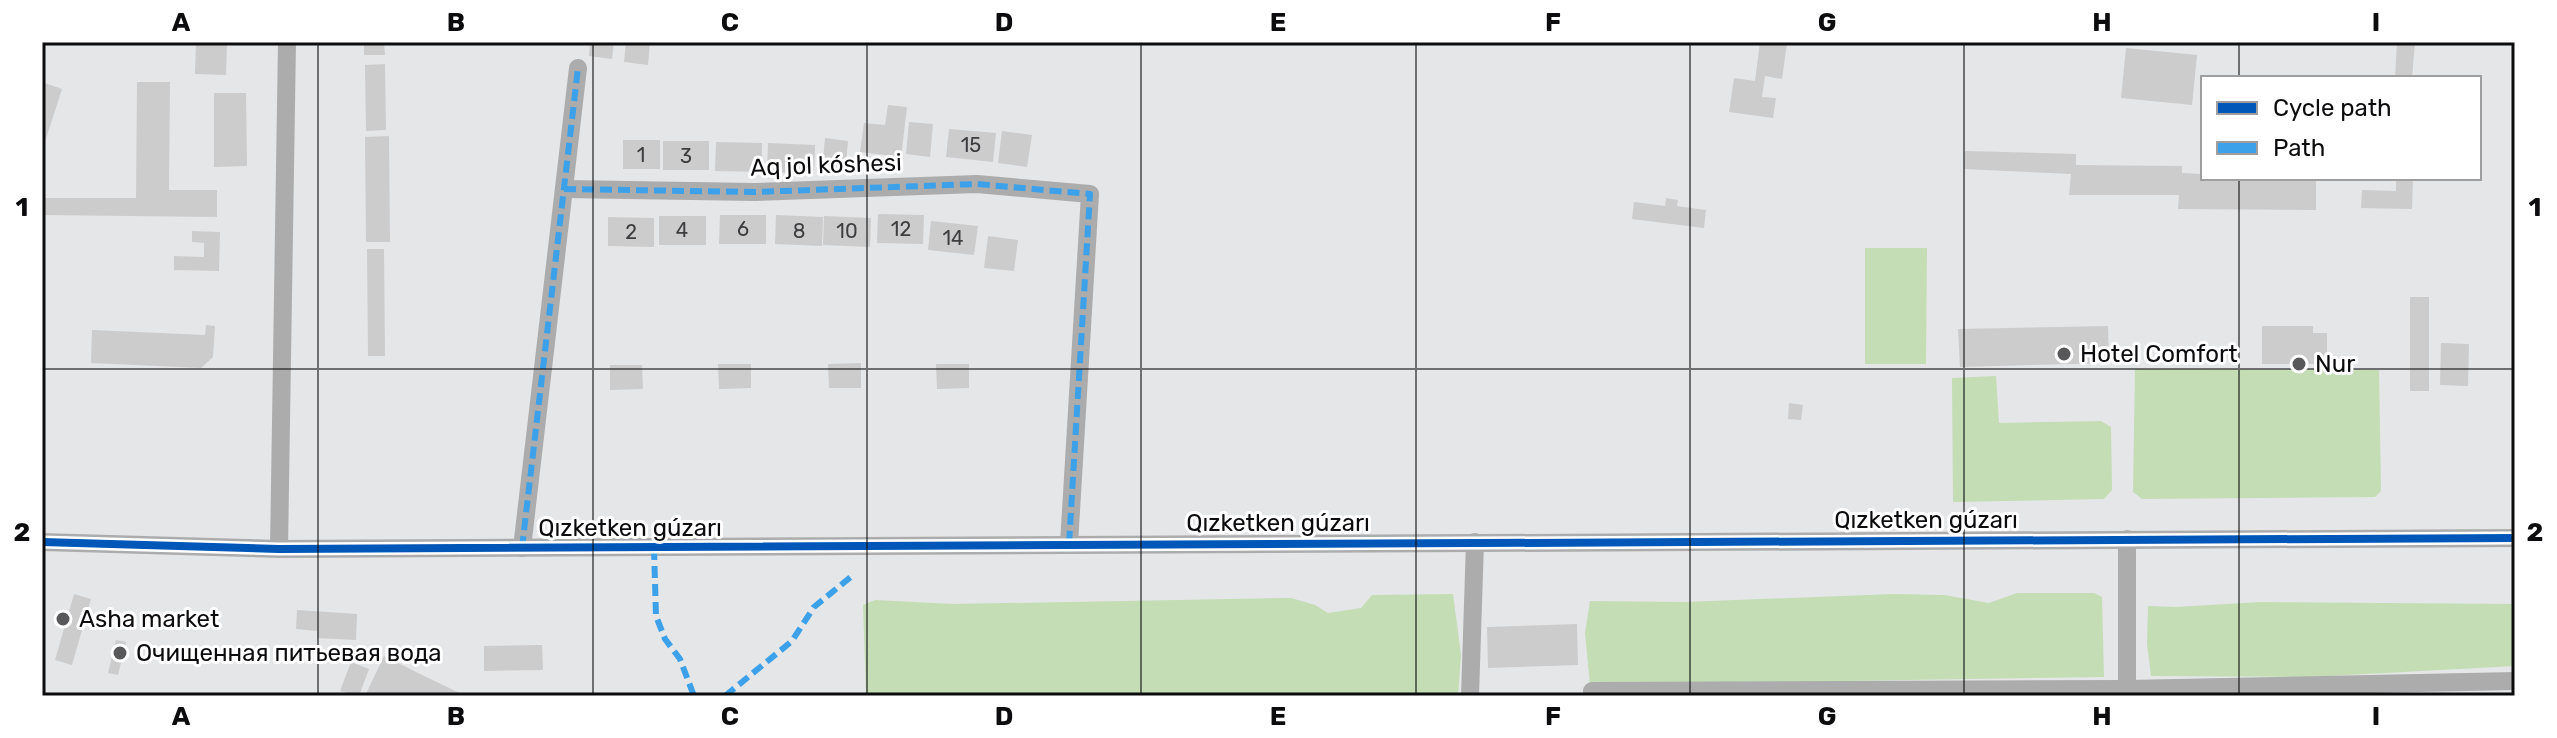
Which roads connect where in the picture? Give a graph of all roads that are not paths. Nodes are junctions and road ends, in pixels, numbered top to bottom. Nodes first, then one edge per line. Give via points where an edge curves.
1 (287, 42) edge
2 (578, 68) dead end
3 (564, 189) junction
4 (2515, 538) edge
5 (2127, 539) junction
6 (42, 542) edge
7 (1475, 542) junction
8 (1069, 544) junction
9 (522, 548) junction
10 (279, 549) junction
11 (2515, 681) edge
12 (2127, 693) edge
13 (1470, 696) edge
14 (1592, 696) edge

1 - 10 street
2 - 3 street
3 - 8 street, Aq jol kóshesi via 755,192 977,184 1090,194
3 - 9 street
4 - 5 street, Qızketken gúzarı
5 - 7 street, Qızketken gúzarı
5 - 12 street
6 - 10 street, Qızketken gúzarı
7 - 8 street, Qızketken gúzarı
7 - 13 street
8 - 9 street, Qızketken gúzarı
9 - 10 street, Qızketken gúzarı
11 - 12 street
12 - 14 street via 1592,691

